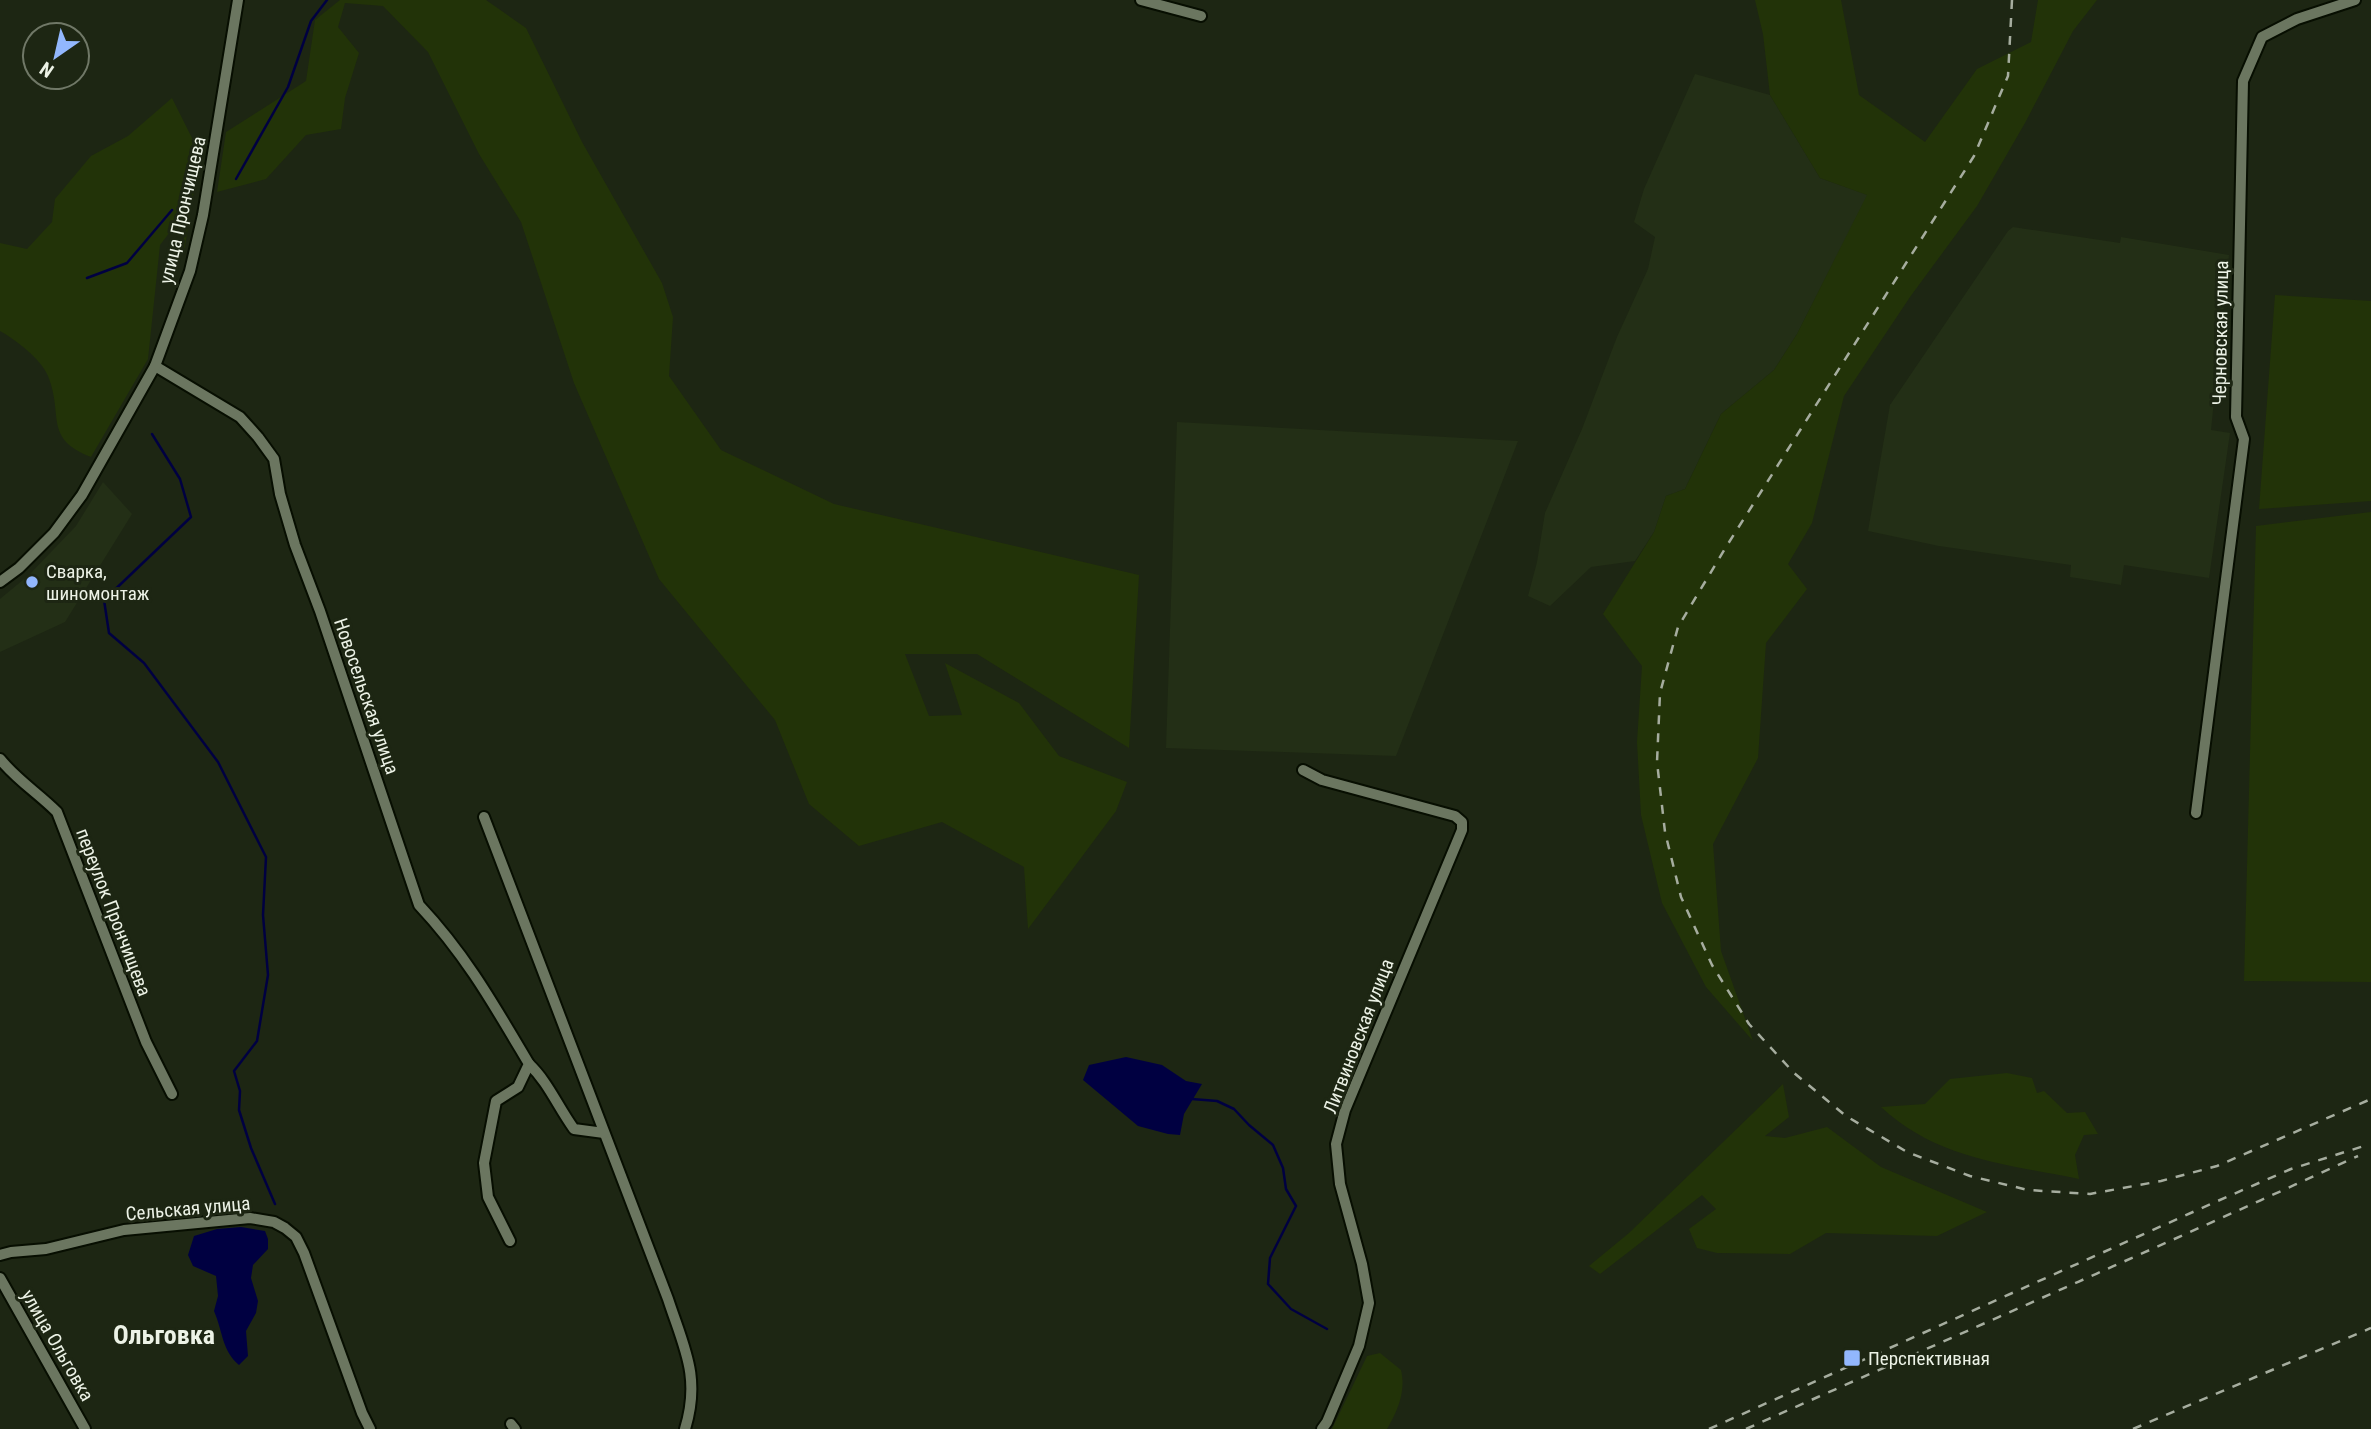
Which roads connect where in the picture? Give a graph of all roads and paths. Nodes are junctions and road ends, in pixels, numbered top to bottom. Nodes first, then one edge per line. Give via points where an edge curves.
1 (238, 0) edge
2 (1141, 0) edge
3 (2355, 0) edge
4 (1201, 16) dead end
5 (155, 366) junction
6 (0, 582) edge
7 (0, 760) edge
8 (1303, 770) dead end
9 (2196, 813) dead end
10 (484, 817) dead end
11 (529, 1064) junction
12 (172, 1094) dead end
13 (604, 1133) junction
14 (510, 1241) dead end
15 (0, 1255) edge
16 (0, 1278) edge
17 (85, 1429) edge
18 (370, 1429) edge
19 (685, 1429) edge
20 (1322, 1429) edge

1 - 5 street, улица Прончищева via 203,215 190,271
2 - 4 street
3 - 9 street, Черновская улица via 2297,19 2262,37 2243,81 2236,417 2244,439
5 - 6 street, улица Прончищева via 82,495 54,533
5 - 11 street, Новосельская улица via 240,417 274,459 295,545 419,905 455,946
7 - 12 street, переулок Прончищева via 57,812 137,1020
8 - 20 street, Литвиновская улица via 1322,780 1455,816 1462,822 1345,1110 1336,1144 1340,1184 1369,1304 1359,1346
10 - 13 street
11 - 13 street, Новосельская улица via 574,1129
11 - 14 street via 518,1087 496,1101 484,1163 488,1197
13 - 19 street via 691,1370 692,1406
15 - 18 street, Сельская улица via 136,1228 250,1217 274,1222 296,1237 304,1254
16 - 17 street, улица Ольговка

